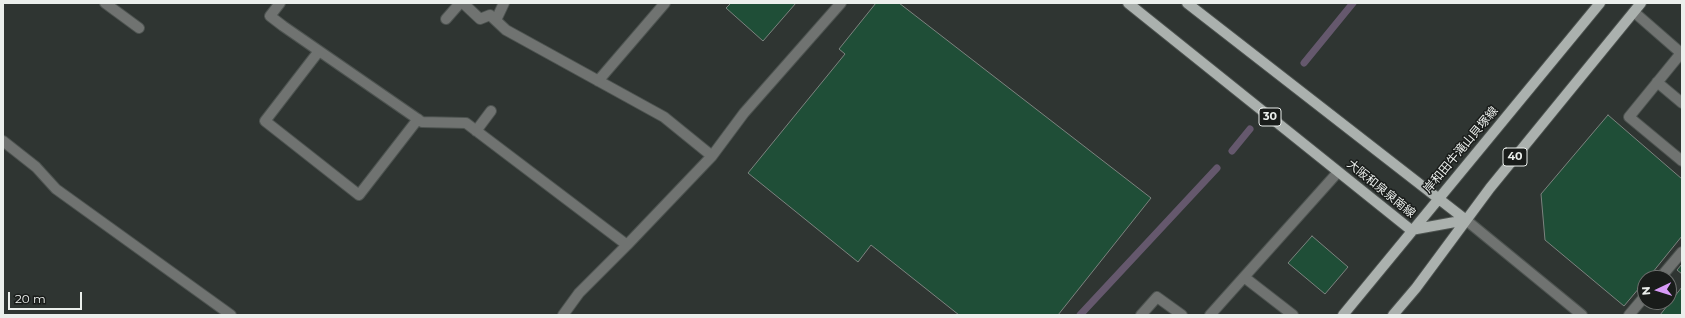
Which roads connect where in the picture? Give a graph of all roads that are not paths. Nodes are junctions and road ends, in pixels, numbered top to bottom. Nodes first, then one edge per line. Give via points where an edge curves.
1 (105, 3) edge
2 (280, 3) edge
3 (462, 3) edge
4 (504, 3) edge
5 (665, 3) edge
6 (841, 3) edge
7 (1128, 3) edge
8 (1187, 3) edge
9 (1600, 3) edge
10 (1641, 3) edge
11 (1634, 12) junction
12 (446, 19) dead end
13 (496, 20) junction
14 (139, 28) dead end
15 (319, 51) junction
16 (1682, 53) edge
17 (598, 81) junction
18 (1658, 82) junction
19 (1682, 103) edge
20 (491, 111) dead end
21 (418, 119) junction
22 (476, 131) junction
23 (3, 141) edge
24 (712, 156) junction
25 (1682, 161) edge
26 (1338, 172) junction
27 (1438, 199) junction
28 (1466, 220) junction
29 (1412, 230) junction
30 (627, 245) junction
31 (1682, 252) edge
32 (1667, 270) edge
33 (1244, 278) junction
34 (1637, 306) edge
35 (231, 315) edge
36 (563, 315) edge
37 (1141, 315) edge
38 (1182, 315) edge
39 (1210, 315) edge
40 (1293, 315) edge
41 (1343, 315) edge
42 (1393, 315) edge
43 (1582, 315) edge
44 (1629, 315) edge

1 - 14 street
2 - 15 street via 270,16
3 - 12 street
3 - 13 street via 480,18 490,15
4 - 13 street
5 - 17 street
6 - 24 street via 744,113
7 - 26 main road, 大阪和泉泉南線 / 30
8 - 27 main road
9 - 27 main road, 岸和田牛滝山貝塚線 / 40
10 - 11 main road, 40
11 - 16 street
11 - 28 main road, 40
13 - 17 street via 506,30
15 - 21 street
15 - 21 street via 265,121 360,195
16 - 18 street
17 - 24 street via 664,117
18 - 19 street
18 - 25 street via 1629,117
20 - 22 street
21 - 22 street via 422,122 466,123
22 - 30 street
23 - 35 street via 36,167 56,189
24 - 30 street
26 - 29 main road, 大阪和泉泉南線 / 30
26 - 33 street
27 - 28 main road
27 - 29 main road, 岸和田牛滝山貝塚線 / 40
28 - 29 main road, 大阪和泉泉南線
28 - 42 main road, 40
28 - 43 street
29 - 41 main road, 岸和田牛滝山貝塚線 / 40
30 - 36 street via 579,293
31 - 32 street
33 - 39 street
33 - 40 street
34 - 44 street
37 - 38 street via 1157,297

